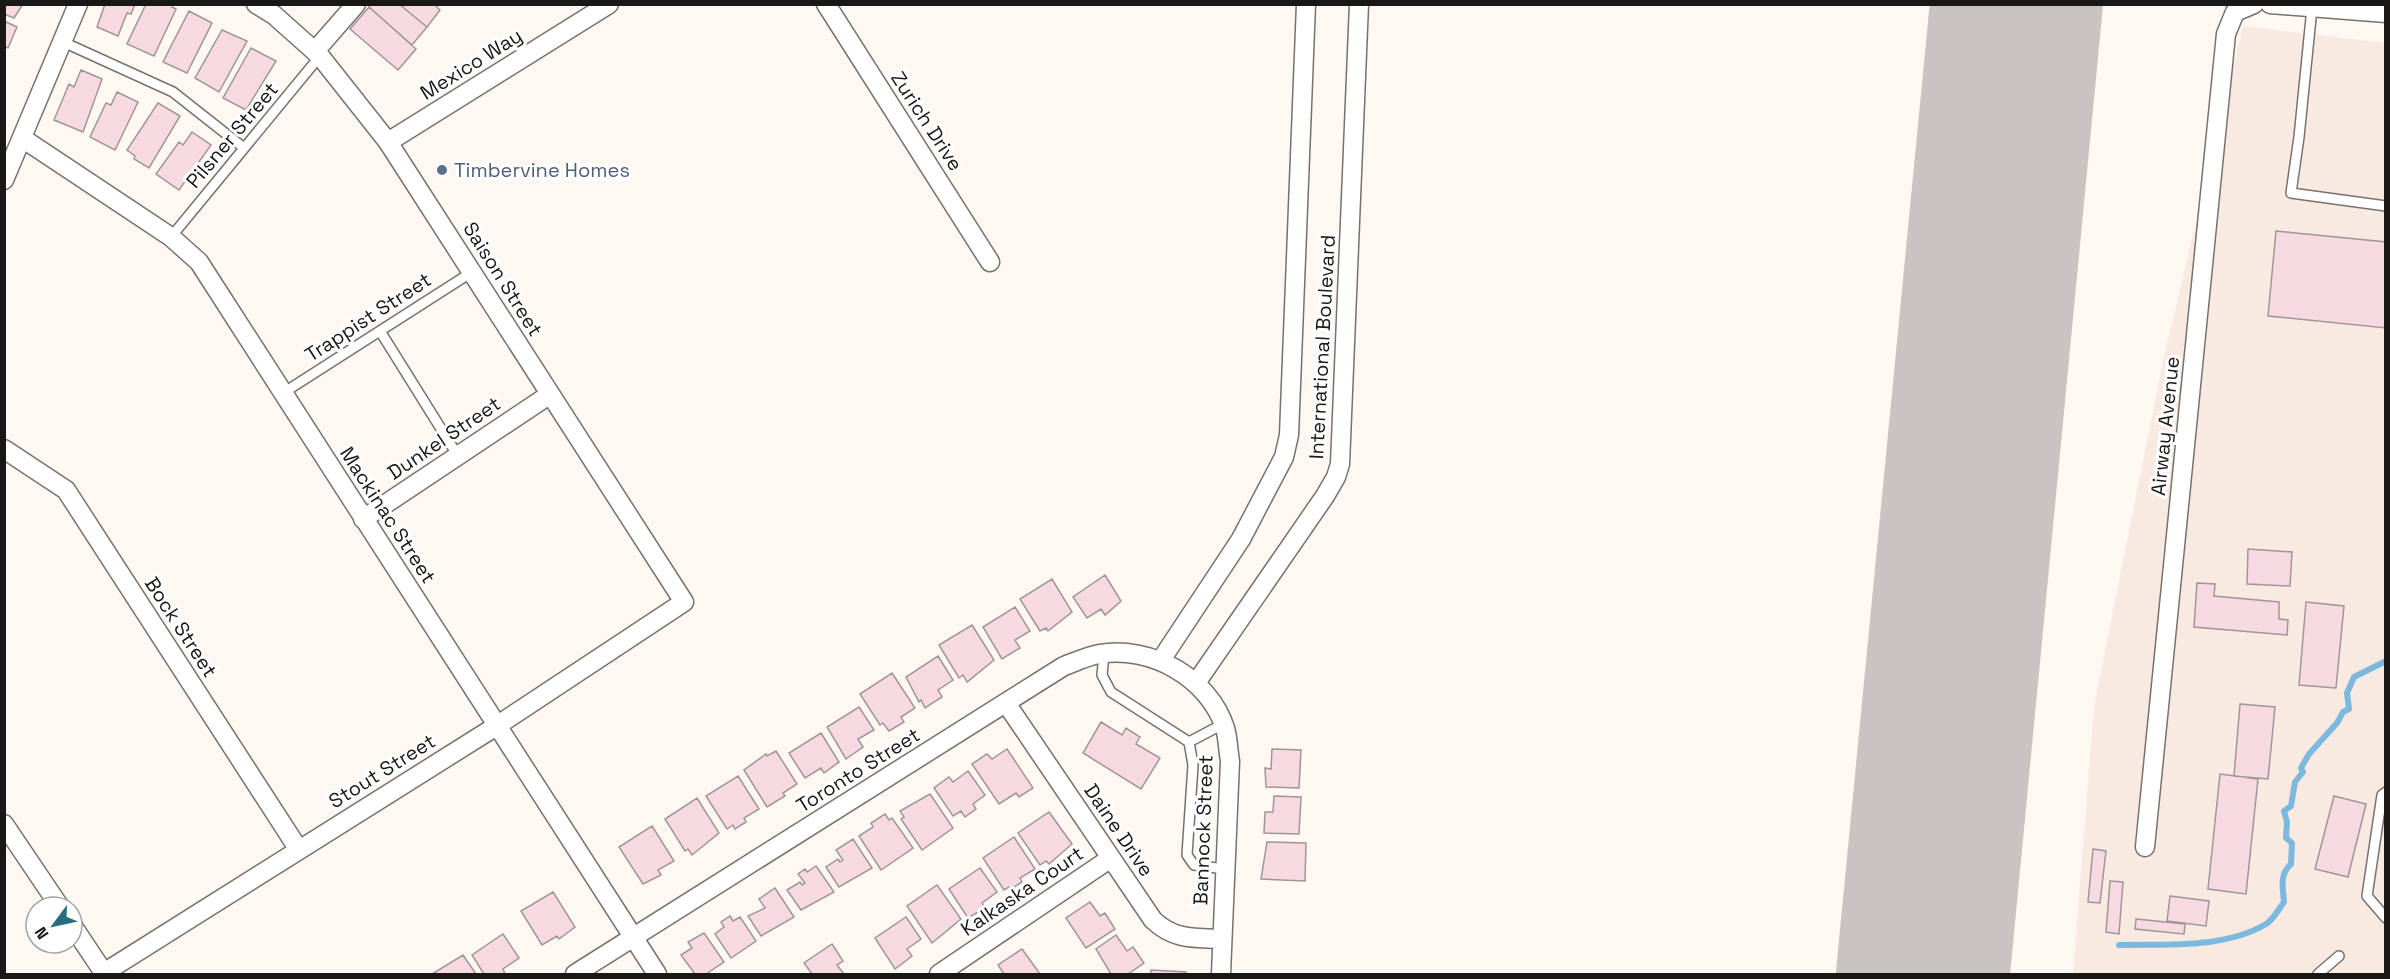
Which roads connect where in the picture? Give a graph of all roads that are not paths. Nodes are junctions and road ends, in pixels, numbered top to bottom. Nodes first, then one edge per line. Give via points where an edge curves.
1 (78, 4) edge
2 (256, 4) edge
3 (356, 4) edge
4 (609, 4) edge
5 (826, 4) edge
6 (1306, 4) edge
7 (1359, 4) edge
8 (2254, 4) edge
9 (2270, 4) edge
10 (2312, 8) junction
11 (2385, 13) edge
12 (61, 41) junction
13 (318, 53) junction
14 (22, 138) junction
15 (388, 142) junction
16 (244, 148) junction
17 (4, 180) edge
18 (2385, 206) edge
19 (171, 237) junction
20 (990, 262) dead end
21 (472, 272) junction
22 (380, 331) junction
23 (283, 393) junction
24 (549, 395) junction
25 (4, 449) edge
26 (458, 456) junction
27 (363, 519) junction
28 (684, 602) joint
29 (1104, 654) junction
30 (1169, 665) junction
31 (1196, 683) junction
32 (1006, 703) junction
33 (1223, 724) junction
34 (498, 725) junction
35 (1189, 742) junction
36 (2385, 792) edge
37 (4, 824) edge
38 (2145, 847) dead end
39 (299, 850) junction
40 (1111, 858) junction
41 (1225, 869) junction
42 (52, 895) edge
43 (2385, 918) edge
44 (633, 938) junction
45 (1222, 939) junction
46 (84, 944) edge
47 (2339, 956) dead end
48 (962, 968) edge
49 (103, 974) edge
50 (576, 975) edge
51 (657, 975) edge
52 (939, 975) edge
53 (1221, 975) edge
54 (2318, 975) edge

1 - 12 street
2 - 13 street, Saison Street
3 - 13 street
4 - 15 street, Mexico Way
5 - 20 street, Zurich Drive
6 - 30 street, International Boulevard via 1289,423 1284,457
7 - 31 street, International Boulevard via 1340,465 1325,495
8 - 38 street, Airway Avenue via 2235,12 2226,34
9 - 10 street
10 - 11 street
10 - 18 lane via 2300,136 2290,193
12 - 14 street
12 - 16 lane via 173,92
13 - 15 street, Saison Street
13 - 16 lane, Pilsner Street
14 - 17 street
14 - 19 street, Mackinac Street
15 - 21 street, Saison Street
16 - 19 lane, Pilsner Street
19 - 23 street, Mackinac Street via 198,262
21 - 22 lane, Trappist Street
21 - 24 street, Saison Street
22 - 23 lane, Trappist Street
22 - 26 lane
23 - 27 street, Mackinac Street
24 - 26 street, Dunkel Street
24 - 28 street, Saison Street
25 - 39 street, Bock Street via 66,490
26 - 27 street, Dunkel Street
27 - 34 street, Mackinac Street
28 - 34 street, Stout Street
29 - 30 street, Toronto Street via 1142,654
29 - 32 street, Toronto Street via 1064,666
29 - 35 lane via 1102,675 1111,692
30 - 31 street, Bannock Street
31 - 33 street, Bannock Street
32 - 40 street, Daine Drive
32 - 44 street, Toronto Street
33 - 35 lane
33 - 41 street, Bannock Street via 1230,760
34 - 39 street, Stout Street
34 - 44 street, Mackinac Street
35 - 41 lane via 1192,765 1187,855 1194,865
36 - 43 lane via 2367,896
37 - 42 street
39 - 49 street, Stout Street
40 - 45 street, Daine Drive via 1153,920 1165,931 1182,938
40 - 48 street, Kalkaska Court
41 - 45 street, Bannock Street
44 - 50 street, Toronto Street
44 - 51 street, Mackinac Street
45 - 53 street, Bannock Street
46 - 49 street
47 - 54 lane
48 - 52 street, Kalkaska Court

